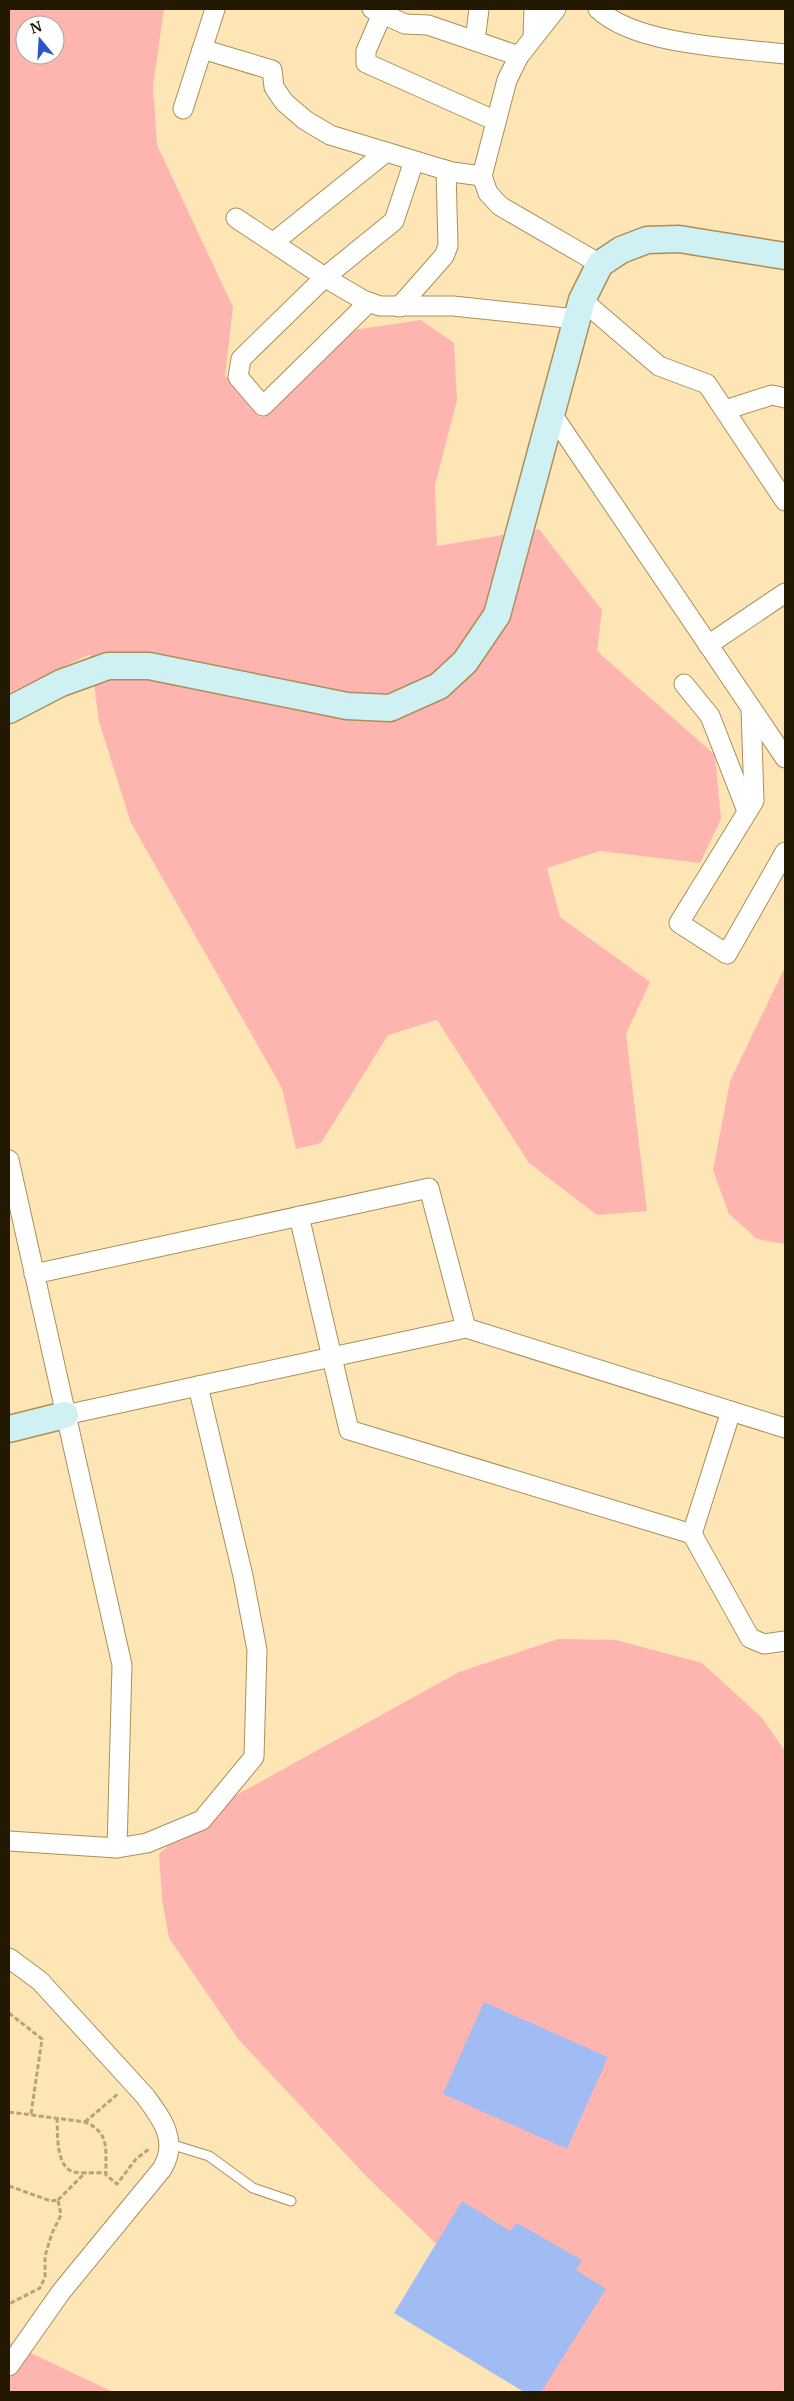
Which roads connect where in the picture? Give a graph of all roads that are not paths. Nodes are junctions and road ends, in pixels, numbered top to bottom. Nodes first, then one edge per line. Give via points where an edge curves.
1 (215, 9) edge
2 (479, 9) edge
3 (534, 9) edge
4 (556, 9) edge
5 (598, 9) edge
6 (376, 11) edge
7 (418, 17) edge
8 (533, 38) junction
9 (475, 41) junction
10 (202, 49) junction
11 (785, 54) edge
12 (519, 56) junction
13 (183, 109) dead end
14 (496, 121) junction
15 (386, 152) junction
16 (414, 161) junction
17 (446, 170) junction
18 (482, 176) junction
19 (236, 218) dead end
20 (274, 242) junction
21 (785, 256) edge
22 (600, 264) junction
23 (325, 277) junction
24 (369, 302) junction
25 (399, 307) junction
26 (579, 310) junction
27 (785, 398) edge
28 (724, 410) junction
29 (550, 411) junction
30 (785, 501) edge
31 (785, 593) edge
32 (708, 645) junction
33 (684, 684) dead end
34 (751, 708) junction
35 (9, 710) edge
36 (785, 758) edge
37 (747, 812) junction
38 (785, 852) edge
39 (9, 1160) edge
40 (299, 1216) junction
41 (34, 1274) junction
42 (466, 1328) junction
43 (332, 1357) junction
44 (198, 1386) junction
45 (731, 1411) junction
46 (65, 1416) junction
47 (785, 1428) edge
48 (9, 1429) edge
49 (692, 1534) junction
50 (785, 1641) edge
51 (9, 1841) edge
52 (117, 1848) junction
53 (9, 1958) edge
54 (170, 2144) junction
55 (291, 2201) dead end
56 (9, 2366) edge

1 - 10 street
2 - 9 street
3 - 8 street
4 - 8 street
5 - 11 street via 623,26 654,37
6 - 7 street via 405,24
6 - 14 street via 366,63
7 - 9 street via 428,26
8 - 12 street
9 - 12 street
10 - 13 street
10 - 15 street via 272,70 274,87 284,102 305,120 330,135
12 - 14 street via 507,80
14 - 18 street
15 - 16 street
15 - 20 street
16 - 17 street
16 - 23 street via 394,221
17 - 18 street
17 - 25 street via 448,246 444,256
18 - 22 street via 488,193 500,206
19 - 20 street
20 - 23 street
21 - 22 street via 679,238 647,240 621,250
22 - 26 street
23 - 24 street
23 - 24 street via 242,359 238,377 263,406
24 - 25 street
25 - 26 street
26 - 28 street via 658,366 707,384
26 - 29 street
27 - 28 street via 772,395
28 - 30 street
29 - 32 street
29 - 35 street via 497,615 465,662 439,686 390,708 347,706 149,666 108,666 62,683
31 - 32 street
32 - 34 street
33 - 37 street via 710,716
34 - 36 street
34 - 37 street via 754,801
37 - 38 street via 678,923 727,954
39 - 41 street
40 - 41 street
40 - 42 street via 430,1188
40 - 43 street
41 - 46 street
42 - 43 street
42 - 45 street
43 - 44 street
43 - 49 street via 349,1430
44 - 46 street
44 - 52 street via 257,1650 254,1757 202,1820 147,1843
45 - 47 street
45 - 49 street
46 - 48 street
46 - 52 street via 122,1665
49 - 50 street via 750,1638 764,1644
51 - 52 street
53 - 54 street via 40,1981 132,2082 159,2115
54 - 55 lane via 208,2156 253,2188
54 - 56 street via 170,2156 162,2169 61,2292

